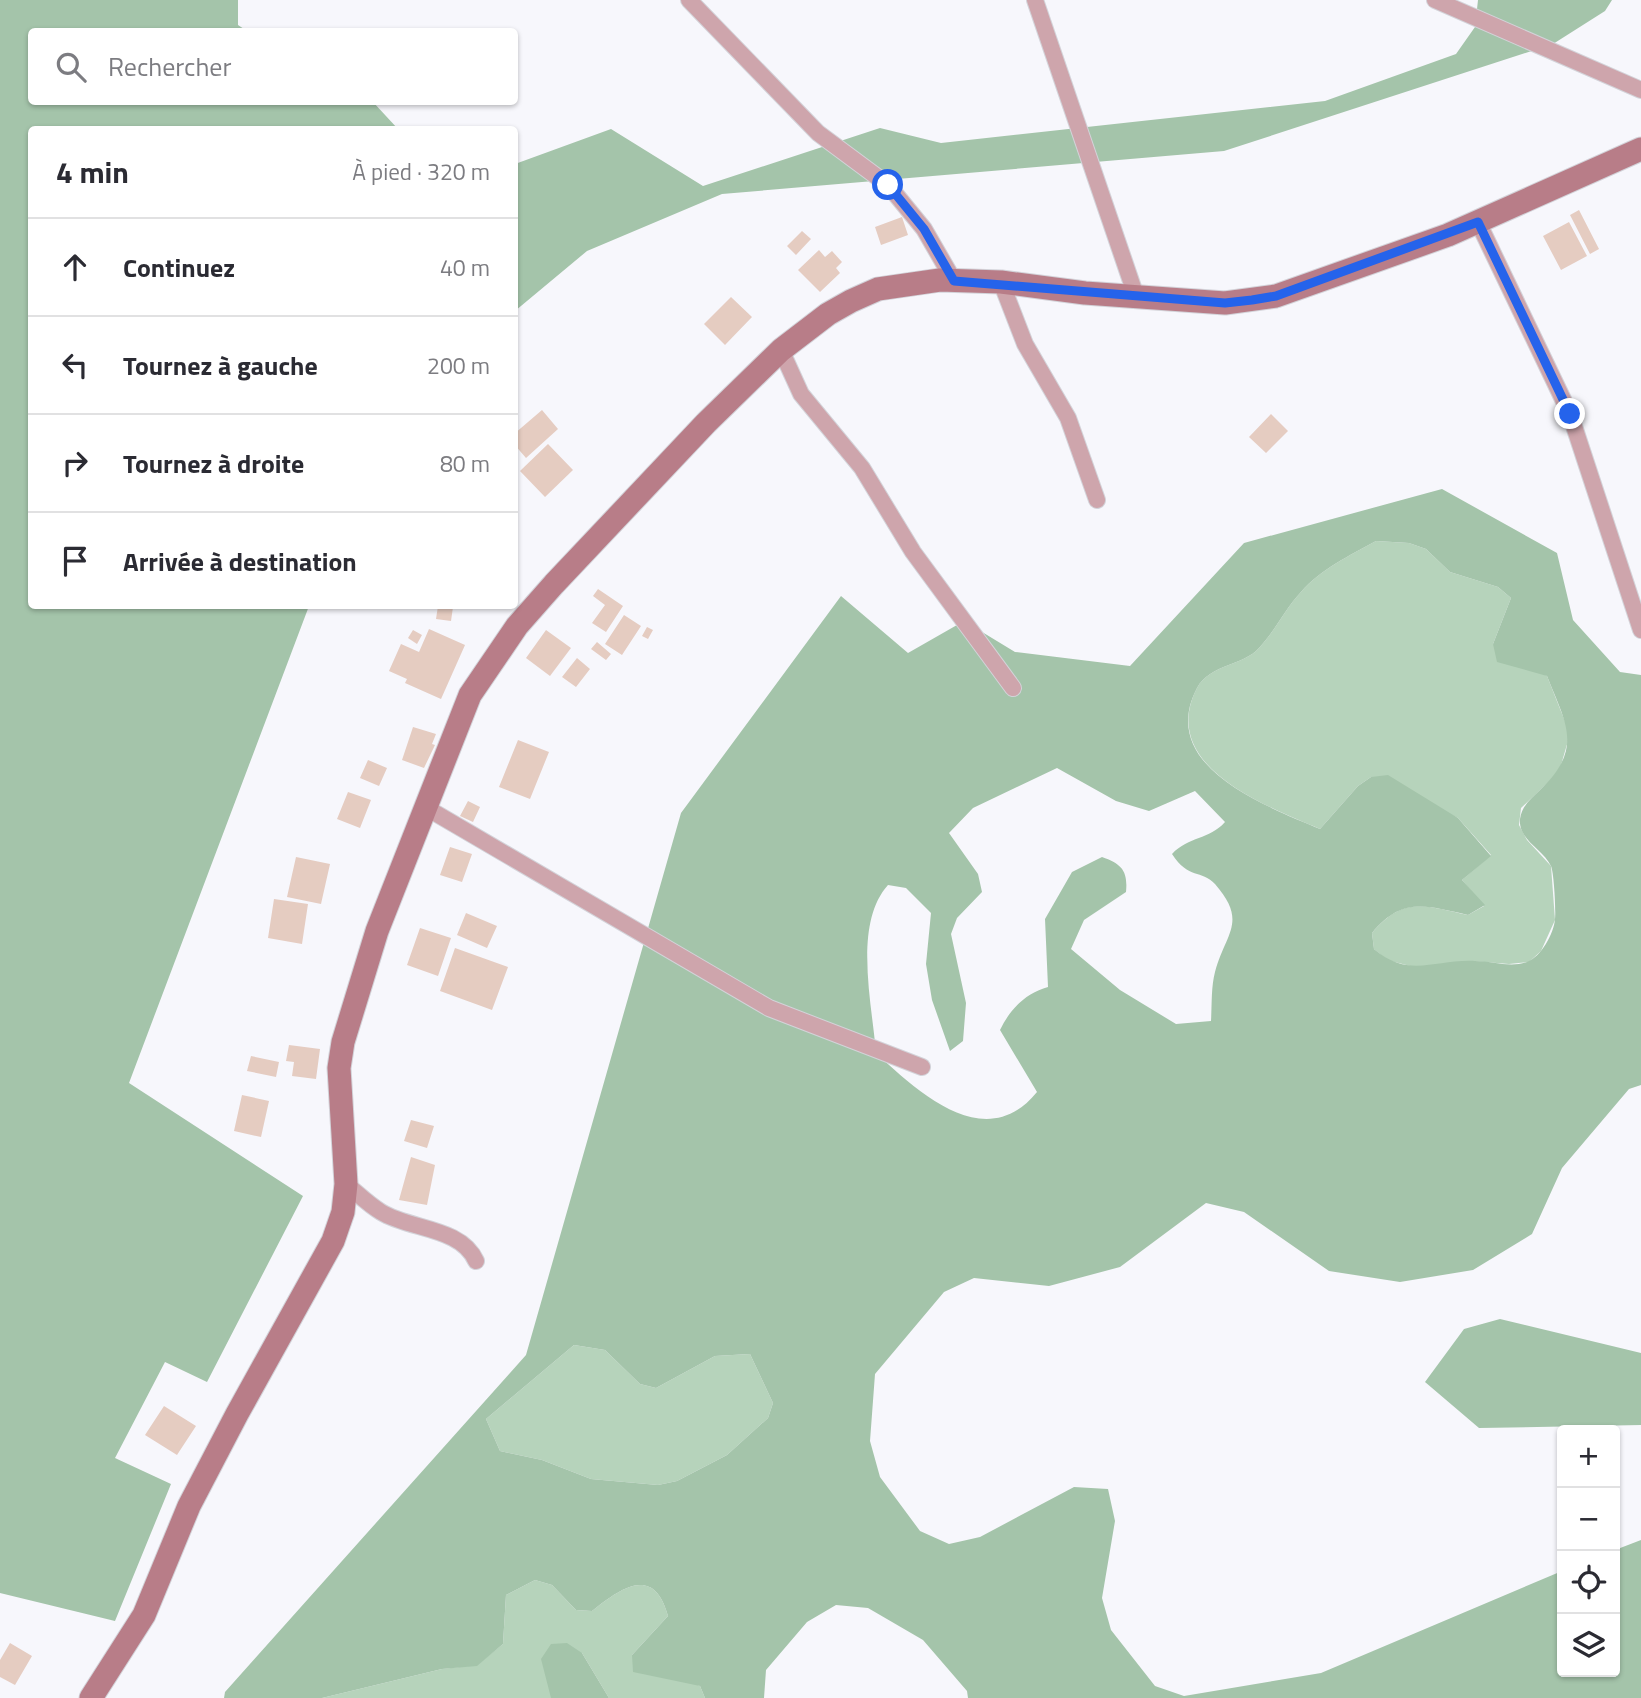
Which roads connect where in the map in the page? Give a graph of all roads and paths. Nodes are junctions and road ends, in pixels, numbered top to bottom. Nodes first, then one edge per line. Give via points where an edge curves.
1 (689, 0) edge
2 (1035, 0) edge
3 (1435, 0) edge
4 (1641, 90) edge
5 (1641, 149) edge
6 (1478, 222) junction
7 (954, 281) junction
8 (1001, 282) junction
9 (1136, 296) junction
10 (781, 350) junction
11 (1097, 500) dead end
12 (1641, 630) edge
13 (1013, 688) dead end
14 (425, 807) junction
15 (922, 1067) dead end
16 (346, 1184) junction
17 (476, 1261) dead end
18 (91, 1698) edge

1 - 7 street via 818,133 888,185 924,229
2 - 9 street
3 - 4 street
5 - 6 street
6 - 9 street via 1276,296 1225,303
6 - 12 street via 1570,414
7 - 8 street
7 - 10 street via 878,289 828,314
8 - 9 street
8 - 11 street via 1025,344 1068,418
10 - 13 street via 802,394 862,468 913,552
10 - 14 street via 706,423 517,626 470,695
14 - 15 street via 769,1008
14 - 16 street via 377,931 343,1042 339,1068
16 - 17 street via 380,1211 471,1249
16 - 18 street via 333,1241 189,1506 145,1615

